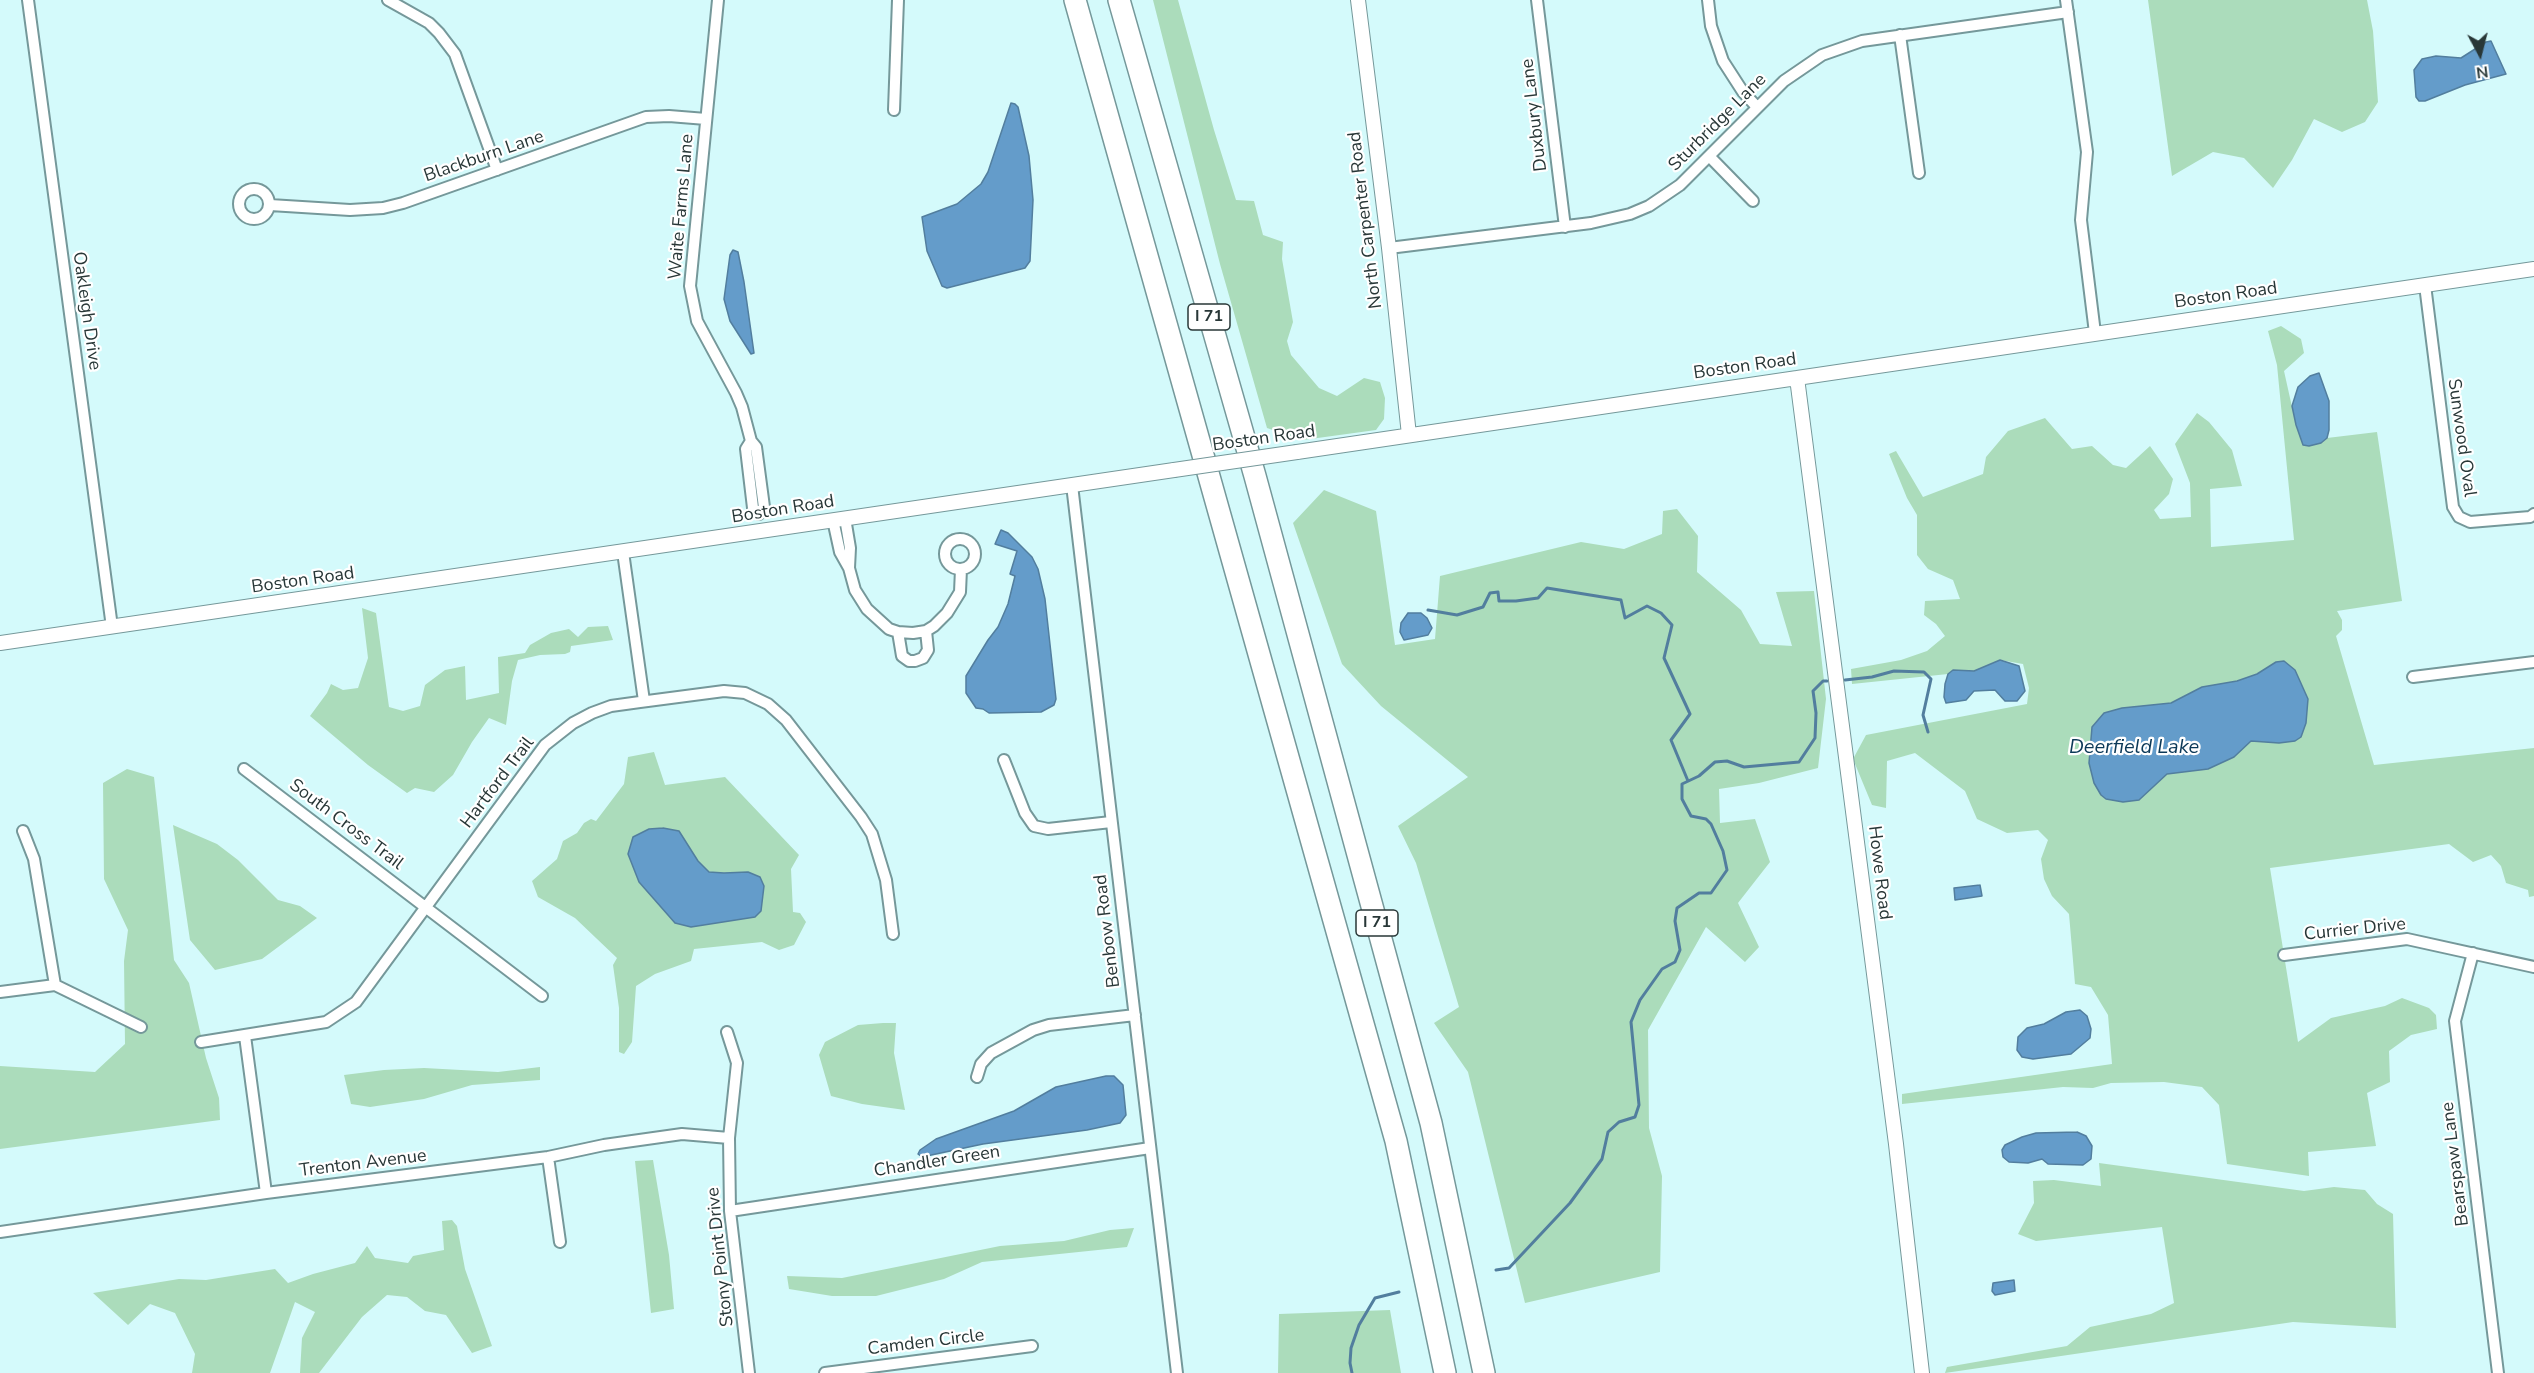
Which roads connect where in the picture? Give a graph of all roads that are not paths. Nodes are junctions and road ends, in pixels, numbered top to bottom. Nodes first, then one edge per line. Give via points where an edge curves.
1 (28, 0) edge
2 (388, 0) edge
3 (718, 0) edge
4 (898, 0) edge
5 (1075, 0) edge
6 (1119, 0) edge
7 (1358, 0) edge
8 (1537, 0) edge
9 (1708, 0) edge
10 (2066, 0) edge
11 (2068, 12) junction
12 (1900, 35) junction
13 (1758, 107) junction
14 (894, 110) dead end
15 (706, 119) junction
16 (1709, 156) junction
17 (497, 170) junction
18 (1918, 173) dead end
19 (1753, 201) dead end
20 (270, 205) dead end
21 (1565, 226) junction
22 (1389, 248) junction
23 (2534, 269) edge
24 (2425, 285) junction
25 (2095, 333) junction
26 (1797, 378) junction
27 (1409, 435) junction
28 (1072, 485) junction
29 (2534, 514) edge
30 (839, 519) junction
31 (762, 532) junction
32 (623, 552) junction
33 (962, 569) dead end
34 (112, 627) junction
35 (926, 631) junction
36 (898, 632) junction
37 (0, 643) edge
38 (2534, 662) edge
39 (2413, 677) dead end
40 (644, 701) junction
41 (1004, 760) dead end
42 (244, 768) dead end
43 (1111, 822) junction
44 (24, 831) dead end
45 (428, 907) junction
46 (893, 934) dead end
47 (2473, 953) junction
48 (2284, 955) dead end
49 (2534, 967) edge
50 (55, 985) junction
51 (0, 992) edge
52 (542, 996) dead end
53 (1135, 1015) junction
54 (141, 1027) dead end
55 (727, 1032) dead end
56 (244, 1036) junction
57 (201, 1042) dead end
58 (977, 1077) dead end
59 (729, 1138) junction
60 (1150, 1148) junction
61 (548, 1157) junction
62 (266, 1193) junction
63 (730, 1211) junction
64 (0, 1232) edge
65 (560, 1242) dead end
66 (1032, 1346) dead end
67 (749, 1373) edge
68 (825, 1373) edge
69 (1177, 1373) edge
70 (1445, 1373) edge
71 (1484, 1373) edge
72 (1923, 1373) edge
73 (2498, 1373) edge

1 - 34 street, Oakleigh Drive
2 - 17 street via 434,27 454,54
3 - 15 street, Waite Farms Lane
4 - 14 street
5 - 70 highway, I 71 via 1396,1141
6 - 71 highway, I 71 via 1255,476 1431,1123
7 - 22 street, North Carpenter Road
8 - 21 street, Duxbury Lane
9 - 13 street via 1711,26 1723,61
10 - 11 street
11 - 12 street, Sturbridge Lane
11 - 25 street via 2086,152 2081,219
12 - 13 street, Sturbridge Lane via 1862,41 1822,55 1784,81
12 - 18 street
13 - 16 street, Sturbridge Lane
15 - 17 street, Blackburn Lane via 646,117
15 - 31 street, Waite Farms Lane via 690,275 692,300 701,331 742,407 751,441 746,449 753,508 759,514
16 - 19 street
16 - 21 street, Sturbridge Lane via 1649,206 1611,220
17 - 20 street, Blackburn Lane via 383,207 350,210
21 - 22 street, Sturbridge Lane
22 - 27 street, North Carpenter Road
23 - 24 street, Boston Road
24 - 25 street, Boston Road
24 - 29 street, Sunwood Oval via 2451,502 2456,513 2477,523
25 - 26 street, Boston Road
26 - 27 street, Boston Road
26 - 72 street, Howe Road
27 - 28 street, Boston Road, bridge
28 - 30 street, Boston Road
28 - 43 street, Benbow Road
30 - 31 street, Boston Road
30 - 36 street via 850,548 849,568 862,602 881,623
31 - 32 street, Boston Road
32 - 34 street, Boston Road
32 - 40 street
33 - 35 street via 958,597
34 - 37 street, Boston Road
35 - 36 street
35 - 36 street via 928,650 915,661 902,656
38 - 39 street
40 - 45 street, Hartford Trail via 592,713 545,745
40 - 46 street, Hartford Trail via 724,691 745,693 768,704 786,720 872,834 886,880
41 - 43 street via 1034,826 1048,829
42 - 45 street, South Cross Trail
43 - 53 street, Benbow Road
44 - 50 street via 34,859
45 - 52 street, South Cross Trail
45 - 56 street, Hartford Trail via 356,1002 337,1017
47 - 48 street, Currier Drive via 2419,940 2396,939
47 - 49 street, Currier Drive
47 - 73 street, Bearspaw Lane via 2455,1021
50 - 51 street
50 - 54 street
53 - 58 street via 1033,1030 991,1053 981,1064
53 - 60 street, Benbow Road
55 - 59 street, Stony Point Drive via 737,1063
56 - 57 street, Hartford Trail
56 - 62 street
59 - 61 street, Trenton Avenue via 682,1134
59 - 63 street, Stony Point Drive
60 - 63 street, Chandler Green
60 - 69 street, Benbow Road
61 - 62 street, Trenton Avenue
61 - 65 street
62 - 64 street, Trenton Avenue
63 - 67 street, Stony Point Drive
66 - 68 street, Camden Circle

